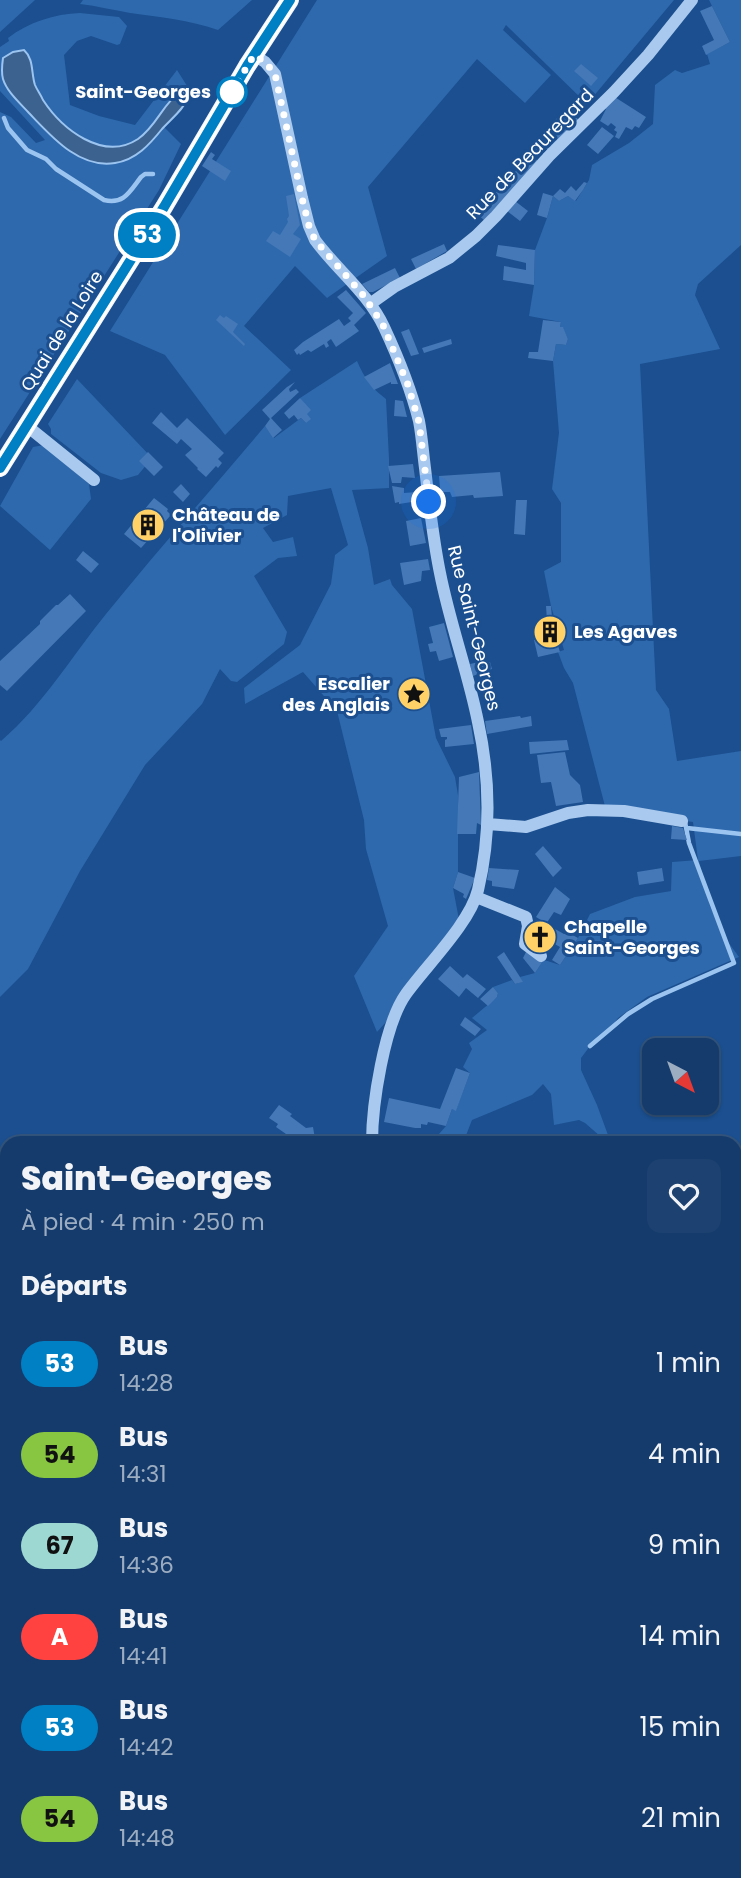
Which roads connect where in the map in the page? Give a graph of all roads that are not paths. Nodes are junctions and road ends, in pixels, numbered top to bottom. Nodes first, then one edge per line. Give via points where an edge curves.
1 (290, 0) edge
2 (692, 0) edge
3 (254, 55) junction
4 (370, 304) junction
5 (27, 426) junction
6 (0, 468) edge
7 (94, 480) dead end
8 (682, 821) dead end
9 (488, 824) junction
10 (476, 897) junction
11 (541, 956) dead end
12 (372, 1136) edge

1 - 3 main road, Quai de la Loire
2 - 4 street, Rue de Beauregard via 648,55 476,236 449,258
3 - 4 street, Rue Saint-Georges via 275,74 315,240
3 - 5 main road, Quai de la Loire
4 - 9 street, Rue Saint-Georges via 383,325 419,422 442,581 479,724
5 - 6 main road, Quai de la Loire
5 - 7 street
8 - 9 street via 588,810 526,827
9 - 10 street, Rue Saint-Georges
10 - 11 street via 526,917 525,944
10 - 12 street, Rue Saint-Georges via 396,1012 377,1091

